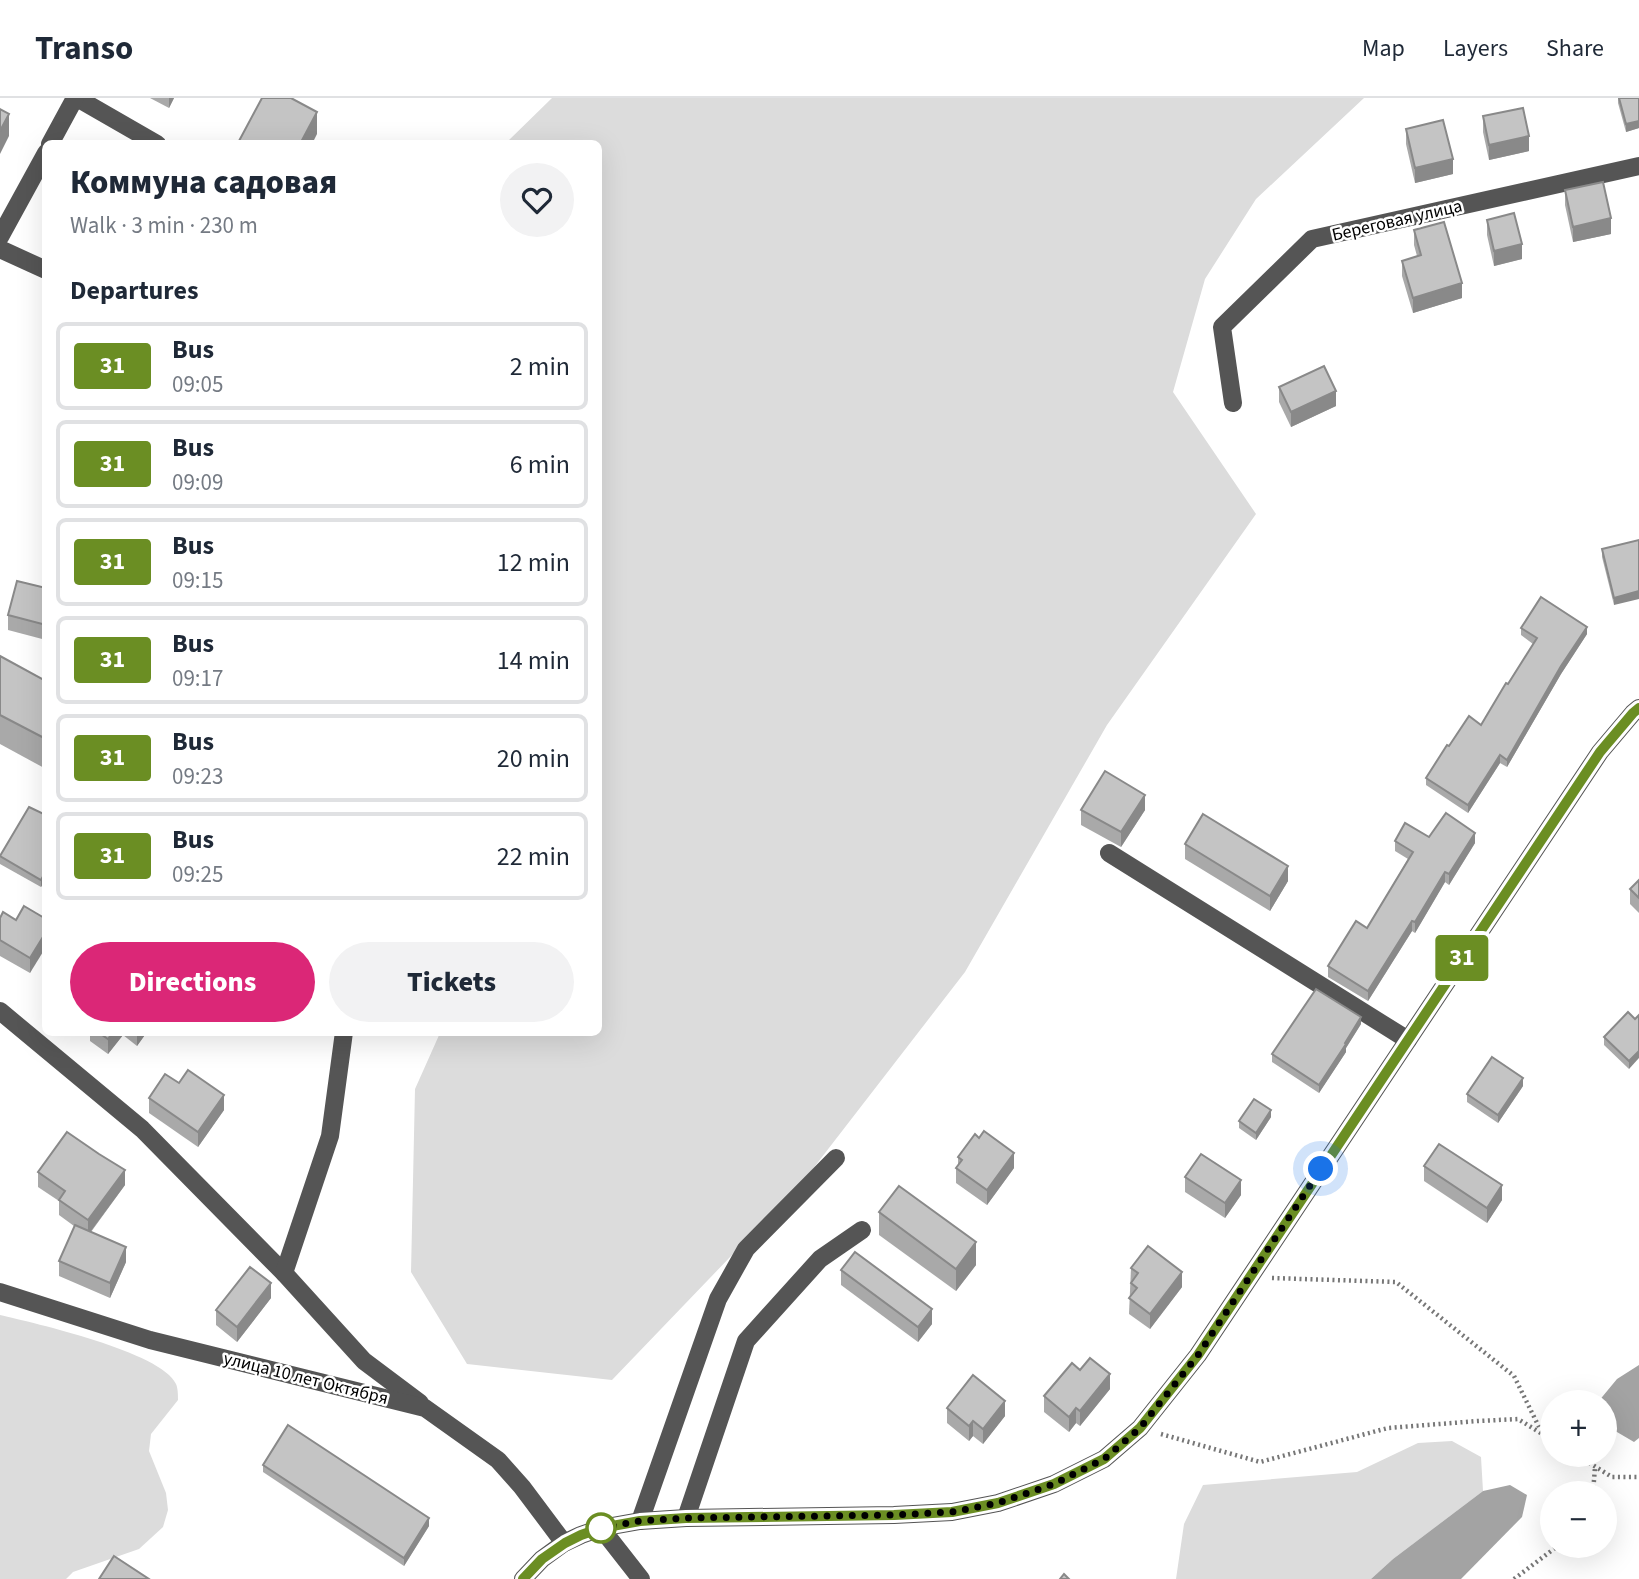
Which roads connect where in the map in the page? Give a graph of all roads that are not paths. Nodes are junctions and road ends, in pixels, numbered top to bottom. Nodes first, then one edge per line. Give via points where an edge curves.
1 (76, 98) edge
2 (52, 140) edge
3 (150, 140) edge
4 (42, 160) edge
5 (1639, 166) edge
6 (0, 237) edge
7 (0, 249) edge
8 (42, 268) edge
9 (1233, 402) dead end
10 (1639, 708) edge
11 (1109, 853) dead end
12 (0, 1011) edge
13 (343, 1036) edge
14 (1408, 1040) junction
15 (836, 1158) dead end
16 (862, 1230) dead end
17 (284, 1273) junction
18 (0, 1292) edge
19 (425, 1408) junction
20 (686, 1518) junction
21 (640, 1521) junction
22 (601, 1528) junction
23 (565, 1543) junction
24 (523, 1579) edge
25 (641, 1579) edge

1 - 2 street
1 - 3 street
4 - 6 street
5 - 9 street, Береговая улица via 1312,239 1222,327
7 - 8 street
10 - 14 street via 1600,752
11 - 14 street
12 - 17 street via 142,1129
13 - 17 street via 330,1136
14 - 20 street via 1198,1355 1140,1428 1104,1459 1054,1484 952,1512
15 - 21 street via 747,1250 718,1299
16 - 20 street via 820,1259 746,1340
17 - 19 street via 364,1361
18 - 19 street, улица 10 лет Октября via 150,1340
19 - 23 street, улица 10 лет Октября via 498,1460
20 - 21 street
21 - 22 street
22 - 23 street
22 - 25 street
23 - 24 street

